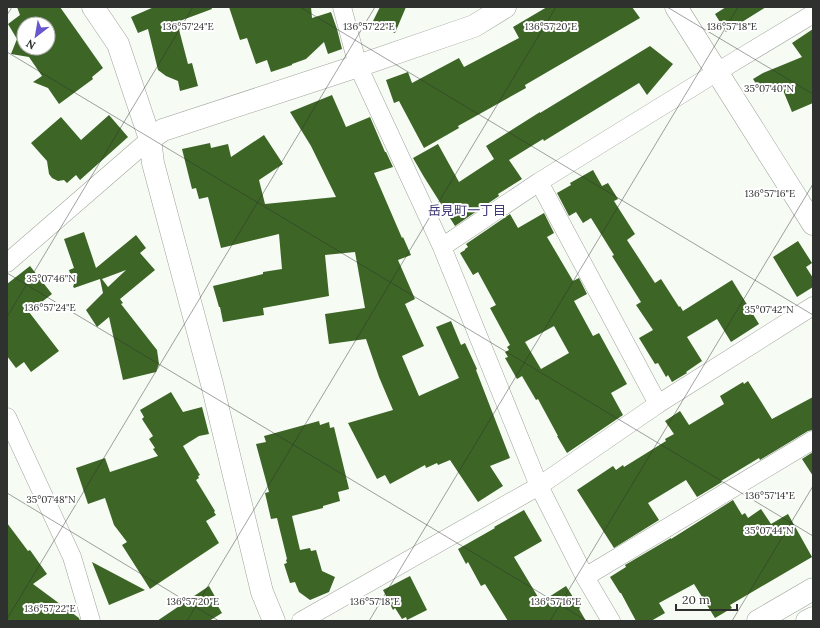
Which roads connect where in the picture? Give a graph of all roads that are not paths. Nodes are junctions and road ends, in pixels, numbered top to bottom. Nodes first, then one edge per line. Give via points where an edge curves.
1 (93, 7) edge
2 (342, 7) edge
3 (505, 7) edge
4 (676, 7) edge
5 (813, 14) edge
6 (358, 66) junction
7 (717, 72) junction
8 (150, 139) junction
9 (539, 182) junction
10 (813, 224) edge
11 (442, 247) junction
12 (7, 263) edge
13 (813, 306) edge
14 (658, 404) junction
15 (7, 416) edge
16 (813, 440) edge
17 (539, 486) junction
18 (585, 577) junction
19 (813, 589) edge
20 (813, 618) edge
21 (91, 621) edge
22 (274, 621) edge
23 (301, 621) edge
24 (611, 621) edge
25 (758, 621) edge
26 (807, 621) edge

1 - 8 street via 118,44
2 - 6 street
3 - 6 street via 474,26
4 - 7 street
5 - 7 street
6 - 8 street via 163,130
6 - 11 street
7 - 9 street
7 - 10 street
8 - 12 street
8 - 22 street via 153,163 212,384 262,592
9 - 11 street
9 - 14 street
11 - 17 street
13 - 14 street
14 - 17 street
15 - 21 street via 72,557
16 - 18 street
17 - 18 street
17 - 23 street
18 - 24 street
19 - 25 street
20 - 26 street

